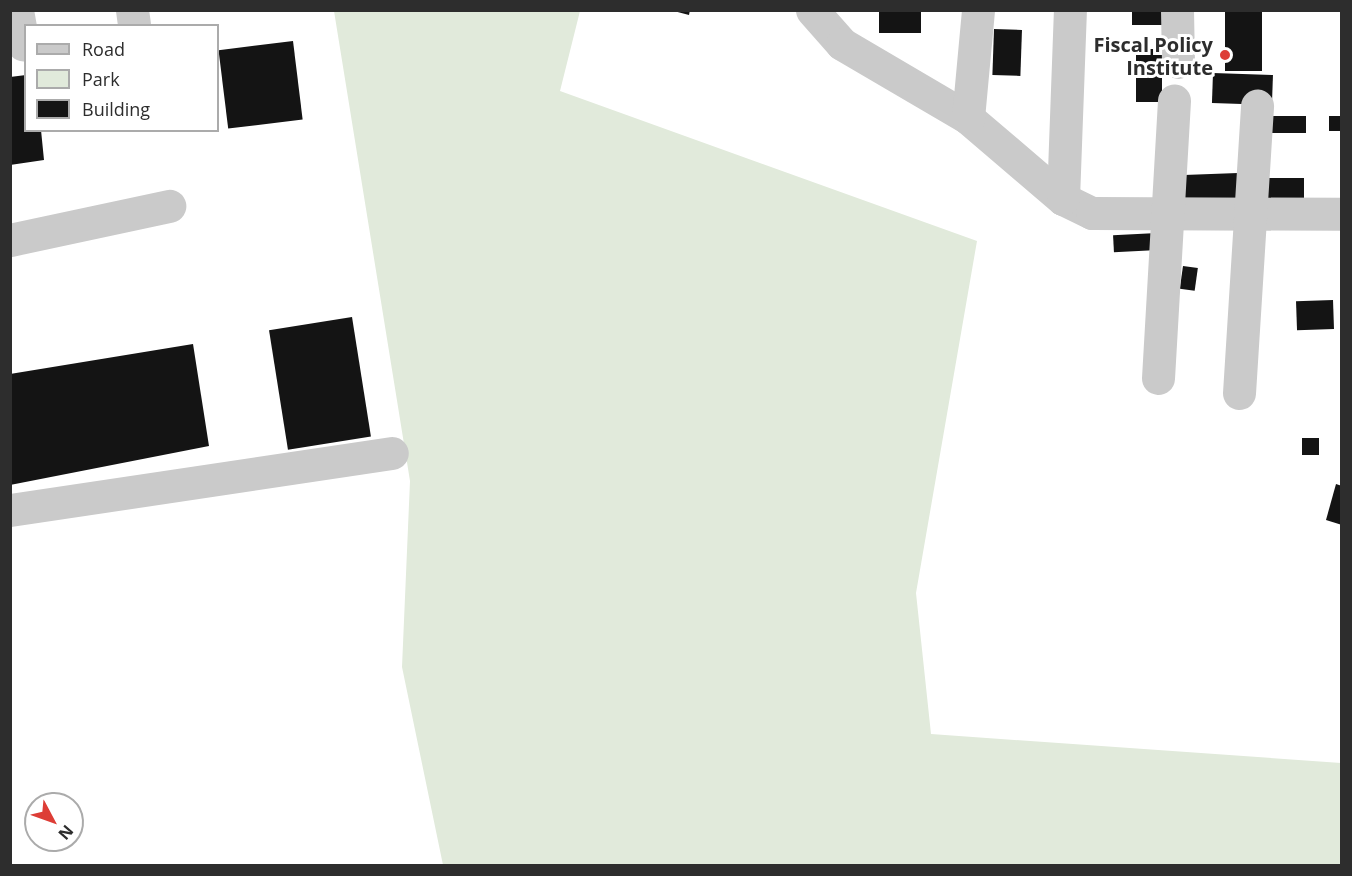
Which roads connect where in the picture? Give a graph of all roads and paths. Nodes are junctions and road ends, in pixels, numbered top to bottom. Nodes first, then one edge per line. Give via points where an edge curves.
1 (17, 10) edge
2 (812, 10) edge
3 (846, 10) edge
4 (978, 10) edge
5 (1070, 10) edge
6 (1177, 10) edge
7 (23, 44) dead end
8 (842, 44) junction
9 (1178, 62) dead end
10 (1174, 100) dead end
11 (1257, 106) dead end
12 (968, 118) junction
13 (1063, 199) junction
14 (169, 206) dead end
15 (1168, 213) junction
16 (1251, 213) junction
17 (1341, 214) edge
18 (10, 240) edge
19 (1158, 378) dead end
20 (1239, 393) dead end
21 (392, 453) dead end
22 (10, 510) edge

1 - 7 street
2 - 8 street
3 - 8 street
4 - 12 street
5 - 13 street
6 - 9 street
8 - 12 street
10 - 15 street
11 - 16 street
12 - 13 street
13 - 15 street via 1092,213
14 - 18 street
15 - 16 street
15 - 19 street
16 - 17 street
16 - 20 street
21 - 22 street

